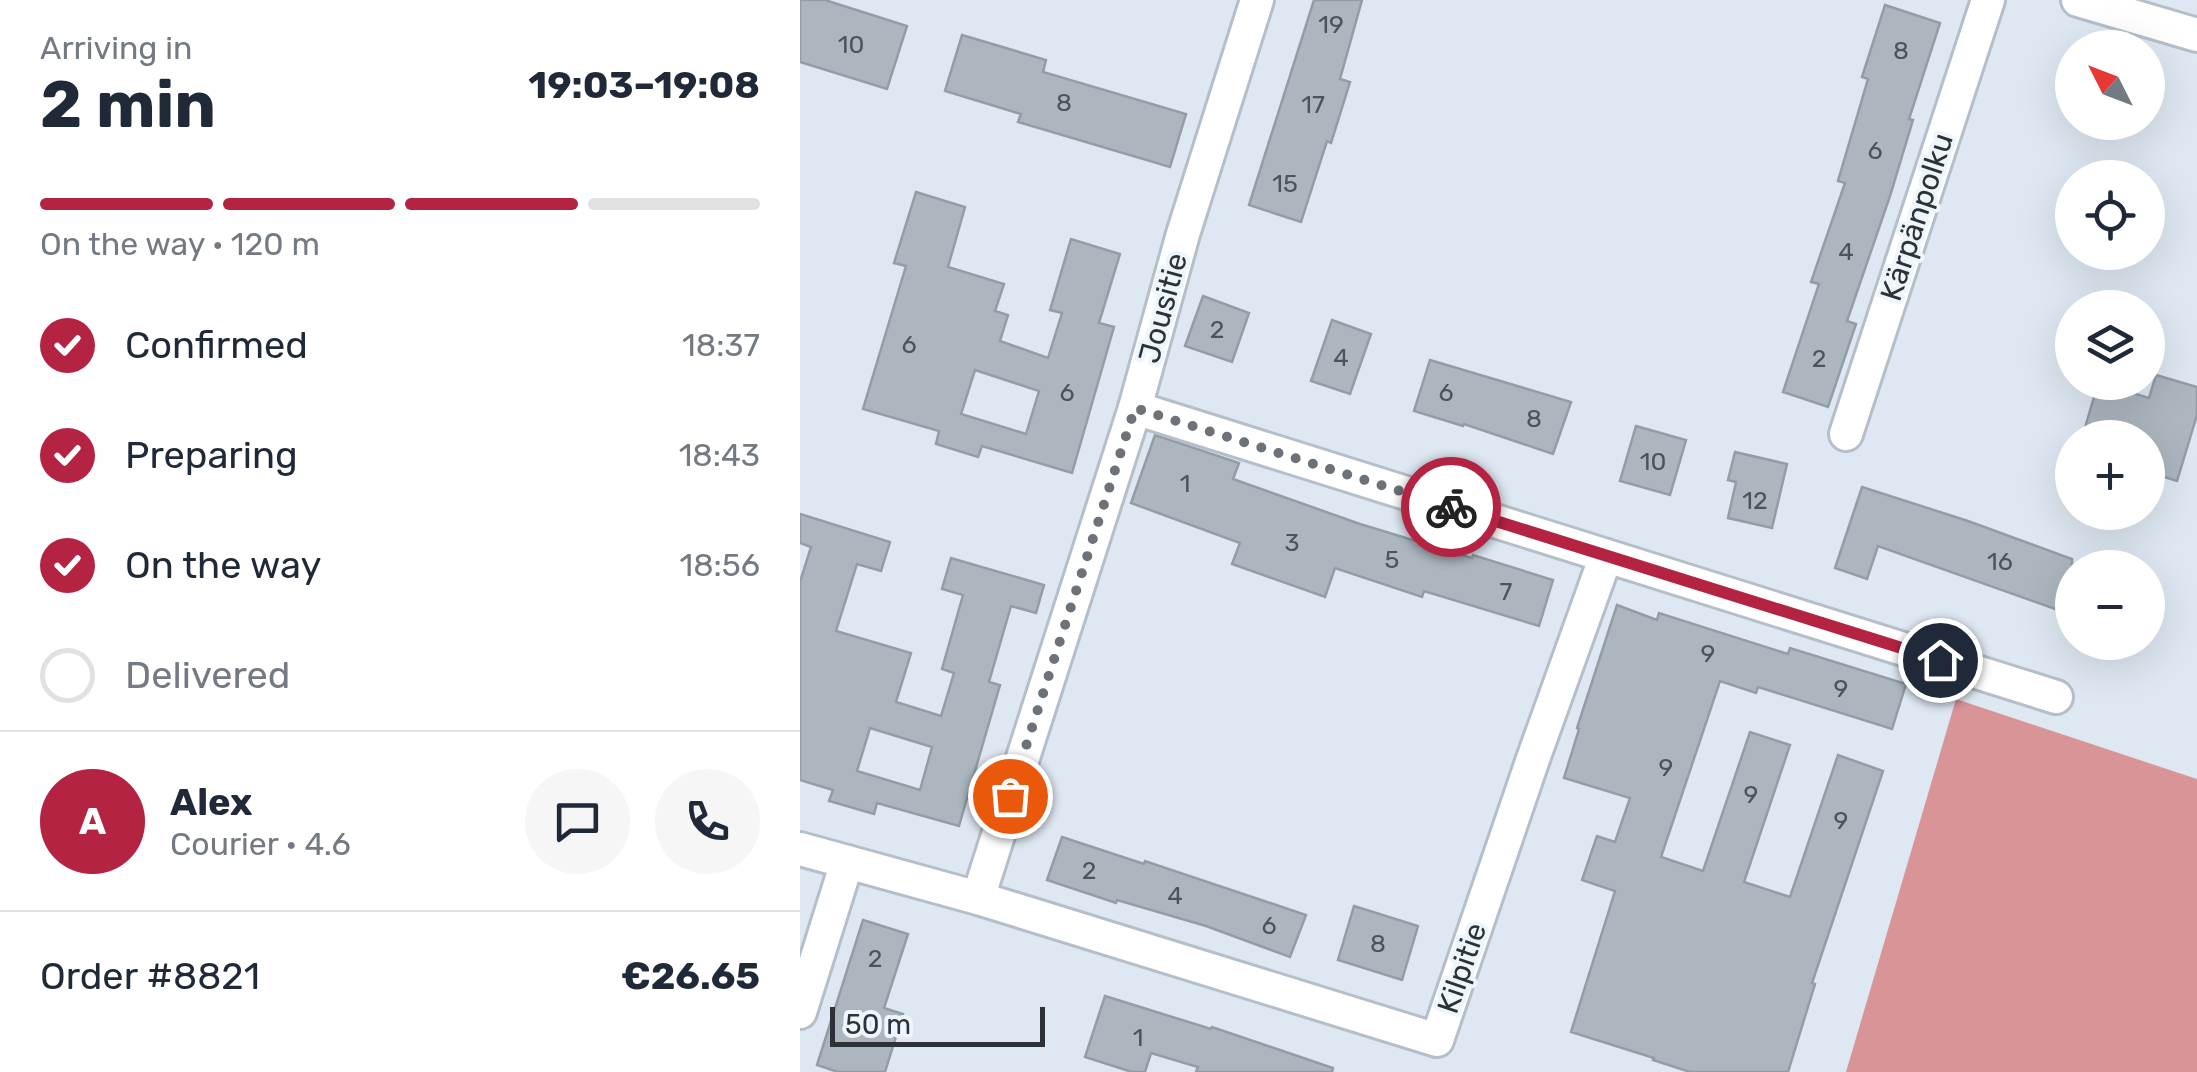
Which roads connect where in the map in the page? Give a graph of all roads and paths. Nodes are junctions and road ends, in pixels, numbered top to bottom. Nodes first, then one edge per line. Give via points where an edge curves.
1 (1257, 0) edge
2 (1988, 0) edge
3 (2078, 0) edge
4 (2197, 35) edge
5 (1135, 408) junction
6 (1846, 434) dead end
7 (1606, 556) junction
8 (2056, 697) dead end
9 (800, 848) edge
10 (847, 862) junction
11 (978, 898) junction
12 (800, 1012) edge

1 - 5 street, Jousitie
2 - 6 street, Kärpänpolku
3 - 4 street
5 - 7 street
5 - 11 street, Jousitie
7 - 8 street
7 - 11 street, Kilpitie via 1438,1040
9 - 10 street
10 - 11 street
10 - 12 street

